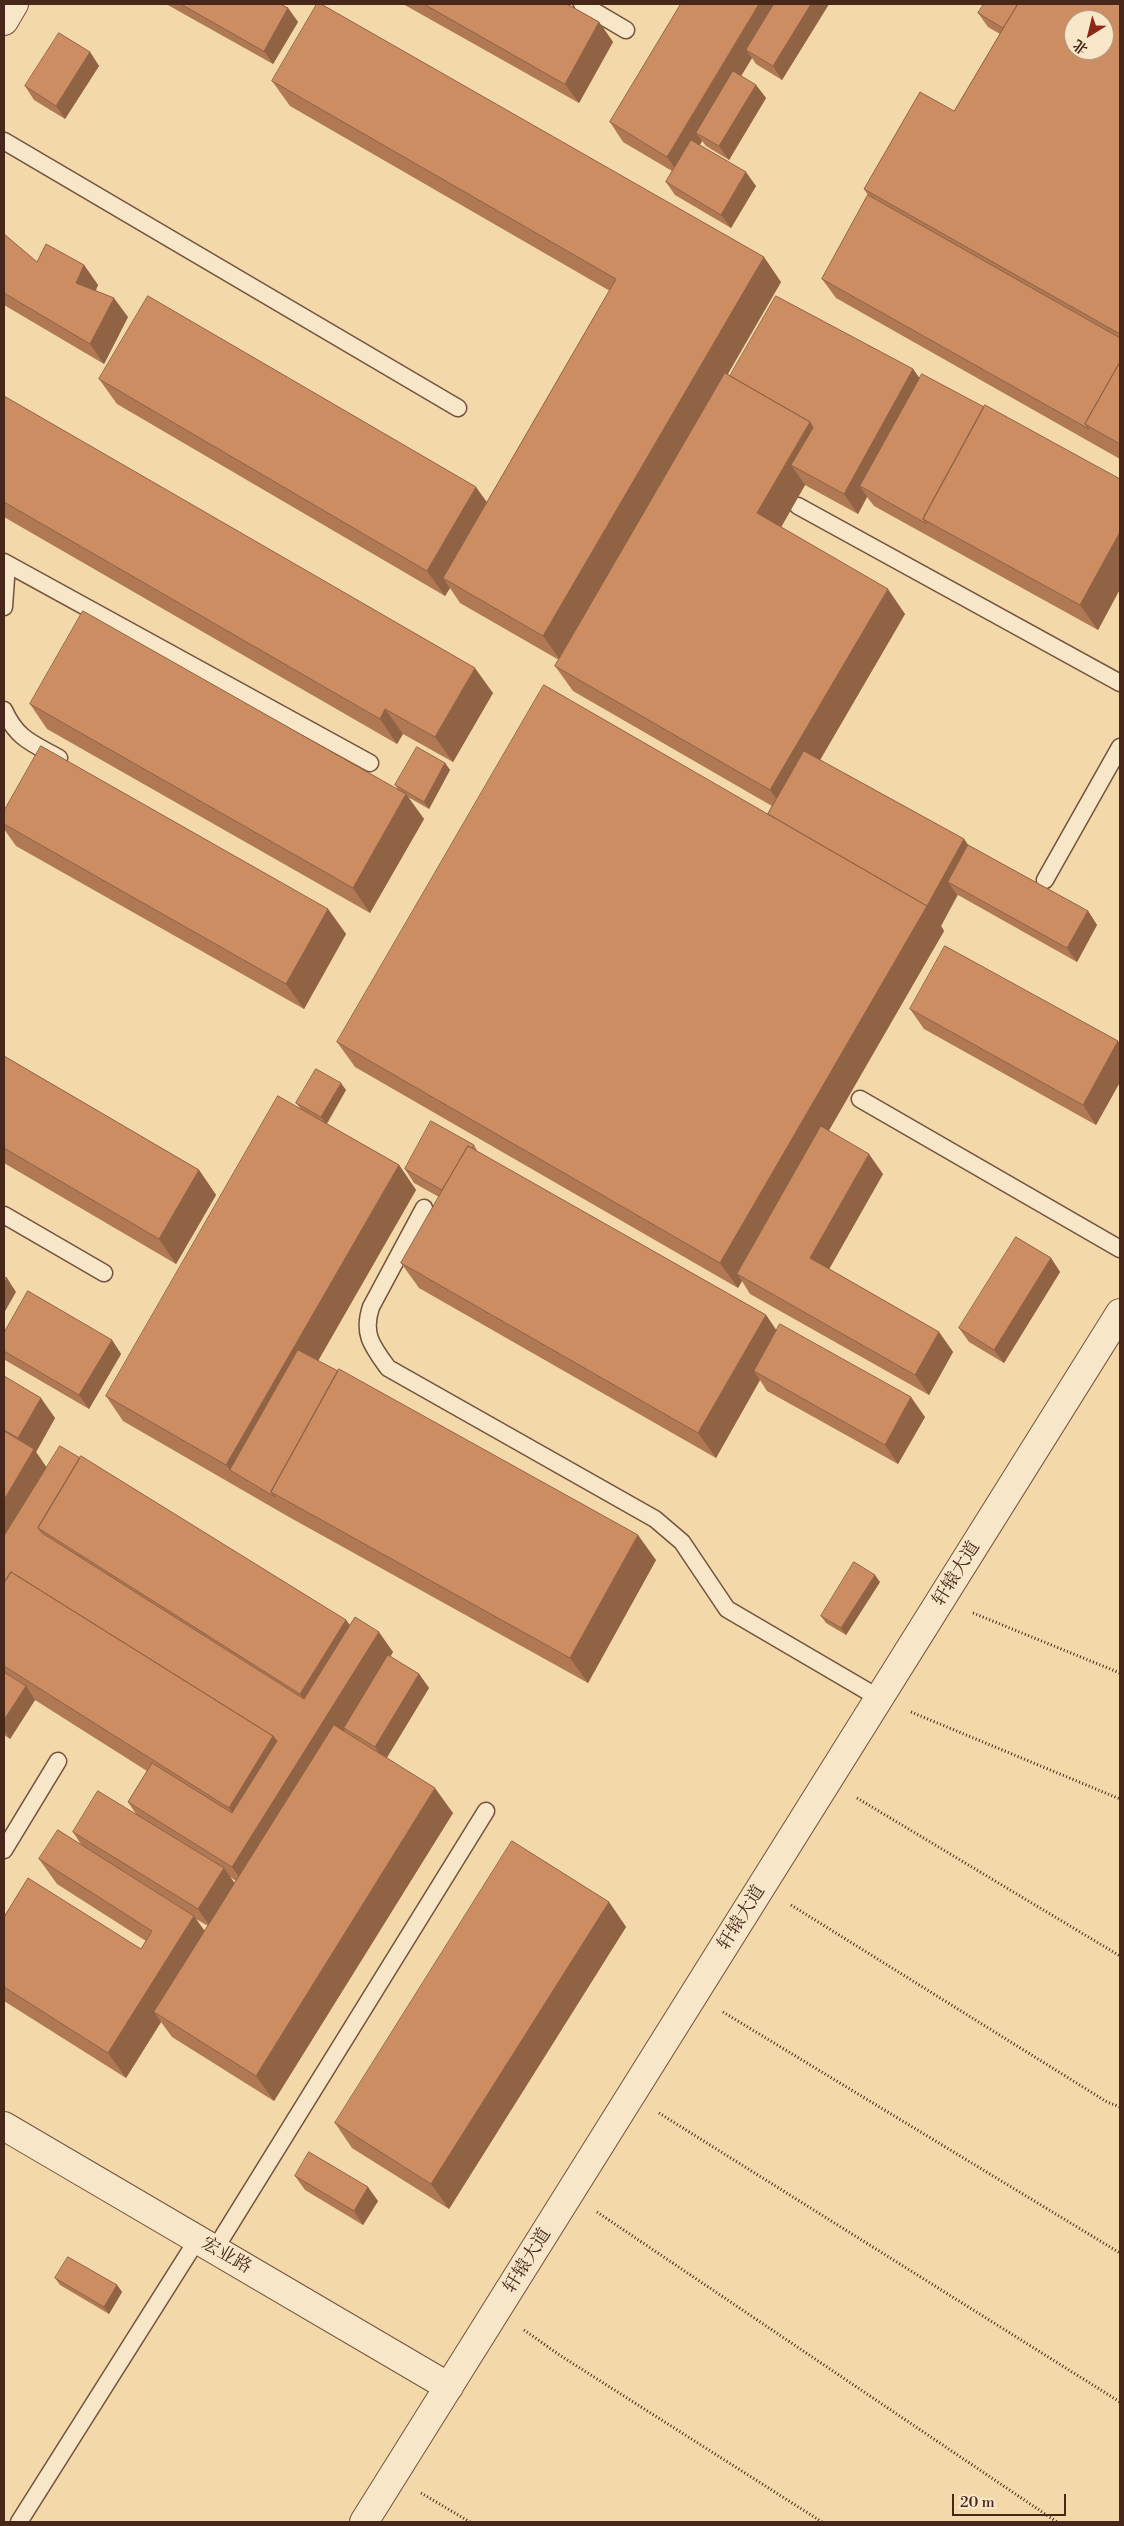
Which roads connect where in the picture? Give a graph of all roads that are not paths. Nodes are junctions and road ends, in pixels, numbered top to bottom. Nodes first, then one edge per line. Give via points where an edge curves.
1 (14, 4) edge
2 (582, 4) edge
3 (4, 21) edge
4 (626, 30) dead end
5 (4, 141) edge
6 (458, 408) dead end
7 (798, 506) dead end
8 (5, 563) edge
9 (4, 607) edge
10 (1120, 683) edge
11 (4, 710) edge
12 (1120, 748) edge
13 (370, 763) dead end
14 (72, 766) edge
15 (1045, 880) dead end
16 (860, 1098) dead end
17 (424, 1208) dead end
18 (4, 1215) edge
19 (1120, 1249) edge
20 (104, 1273) dead end
21 (1120, 1313) edge
22 (879, 1698) junction
23 (58, 1761) dead end
24 (486, 1811) dead end
25 (4, 1850) edge
26 (4, 2126) edge
27 (206, 2245) junction
28 (449, 2387) junction
29 (19, 2522) edge
30 (364, 2522) edge

1 - 3 street
2 - 4 lane
5 - 6 lane
7 - 10 lane
8 - 9 lane
8 - 13 lane
11 - 14 lane via 21,737
12 - 15 lane
16 - 19 lane
17 - 22 lane via 366,1321 369,1339 388,1368 655,1519 682,1542 727,1609
18 - 20 lane
21 - 22 street, 轩辕大道
22 - 28 street, 轩辕大道
23 - 25 lane
24 - 27 lane
26 - 27 street, 宏业路
27 - 28 street, 宏业路
27 - 29 lane
28 - 30 street, 轩辕大道

